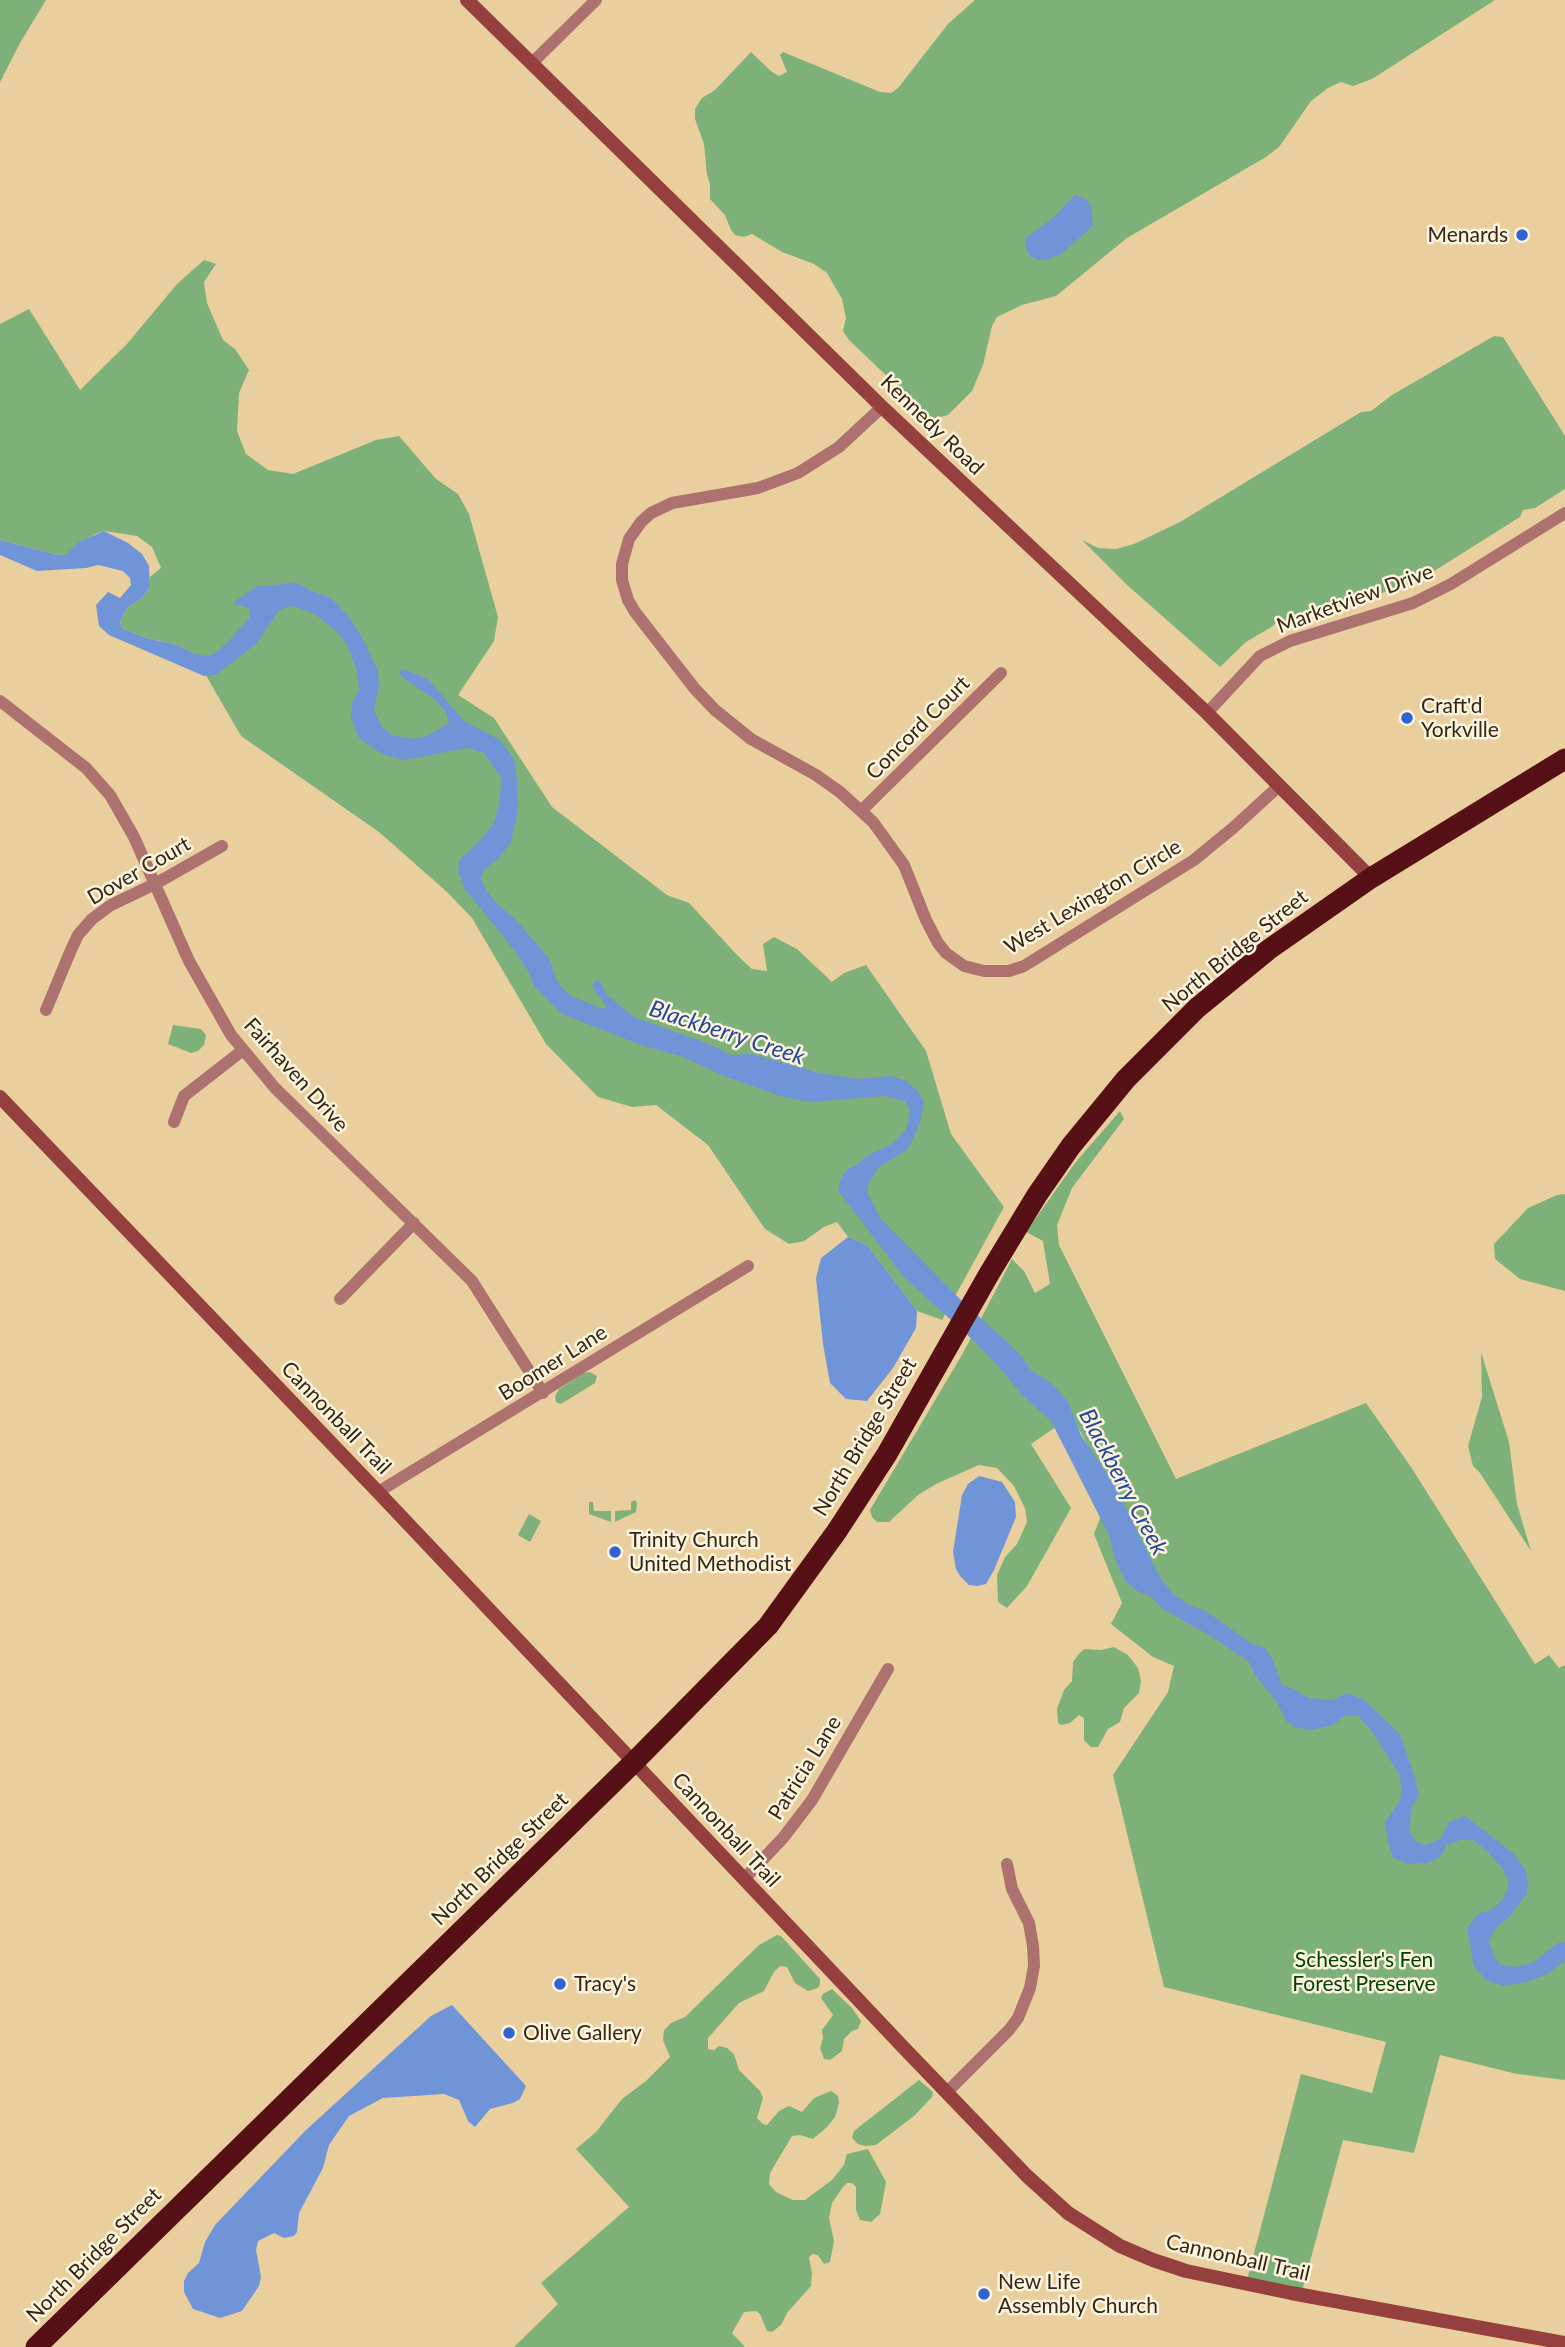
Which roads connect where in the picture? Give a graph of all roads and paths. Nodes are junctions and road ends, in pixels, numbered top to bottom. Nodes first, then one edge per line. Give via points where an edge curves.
1 (467, 0) edge
2 (596, 0) edge
3 (532, 63) junction
4 (882, 407) junction
5 (1565, 513) edge
6 (1001, 673) dead end
7 (0, 701) edge
8 (1207, 713) junction
9 (1565, 759) edge
10 (1279, 786) junction
11 (862, 810) junction
12 (222, 846) dead end
13 (1371, 878) junction
14 (155, 884) junction
15 (46, 1010) dead end
16 (243, 1051) junction
17 (0, 1097) edge
18 (174, 1122) dead end
19 (414, 1223) junction
20 (748, 1266) dead end
21 (340, 1299) dead end
22 (543, 1392) junction
23 (378, 1492) junction
24 (888, 1669) dead end
25 (634, 1762) junction
26 (1007, 1864) dead end
27 (744, 1879) junction
28 (947, 2092) junction
29 (1565, 2343) edge
30 (36, 2347) edge

1 - 3 main road, Kennedy Road
2 - 3 street
3 - 4 main road, Kennedy Road
4 - 8 main road, Kennedy Road
4 - 11 street, West Lexington Circle via 839,447 798,473 758,488 672,503 651,513 629,539 622,564 625,591 635,612 712,707 751,739 816,775
5 - 8 street, Marketview Drive via 1413,603 1290,641 1260,656
6 - 11 street, Concord Court
7 - 14 street, Fairhaven Drive via 101,784 121,812
8 - 10 main road, Kennedy Road
9 - 13 highway, North Bridge Street
10 - 11 street, West Lexington Circle via 1194,860 1024,966 998,972 964,966 946,953 926,920 904,865
10 - 13 main road, Kennedy Road
12 - 14 street, Dover Court
13 - 25 highway, North Bridge Street via 1268,950 1197,1008 1126,1079 1071,1146 989,1274 838,1531 768,1626
14 - 15 street, Dover Court via 111,905 85,926
14 - 16 street, Fairhaven Drive via 201,984
16 - 18 street via 184,1096
16 - 19 street, Fairhaven Drive
17 - 23 main road, Cannonball Trail
19 - 21 street
19 - 22 street, Fairhaven Drive via 472,1281
20 - 22 street, Boomer Lane
22 - 23 street, Boomer Lane
23 - 25 main road, Cannonball Trail
24 - 27 street, Patricia Lane via 812,1800
25 - 27 main road, Cannonball Trail
25 - 30 highway, North Bridge Street
26 - 28 street via 1012,1889 1029,1923 1034,1966 1030,1988 1009,2030
27 - 28 main road, Cannonball Trail
28 - 29 main road, Cannonball Trail via 1068,2213 1145,2257 1224,2280

